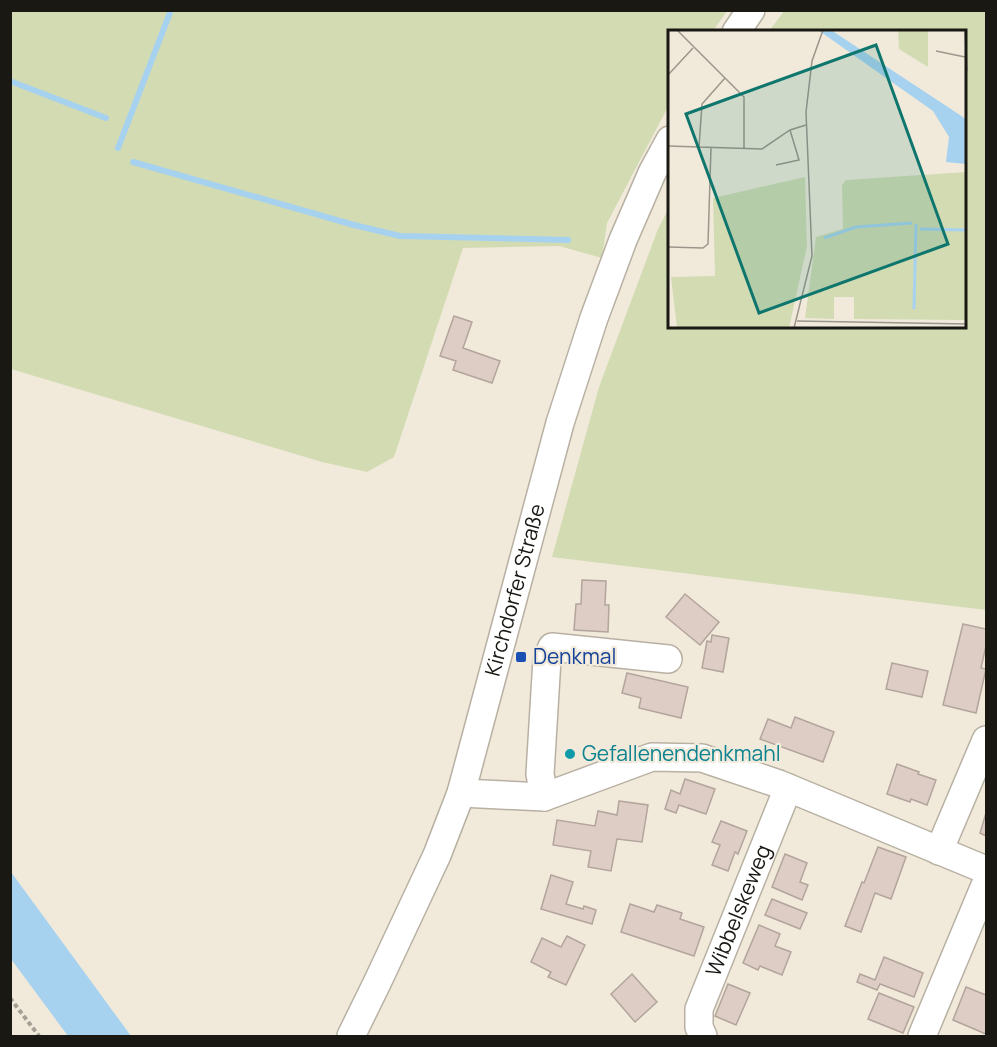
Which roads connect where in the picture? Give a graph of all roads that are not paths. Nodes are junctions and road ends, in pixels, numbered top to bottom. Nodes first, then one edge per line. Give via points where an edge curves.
1 (751, 10) edge
2 (737, 30) edge
3 (668, 143) edge
4 (668, 659) dead end
5 (987, 740) edge
6 (788, 788) junction
7 (461, 793) junction
8 (544, 797) junction
9 (939, 851) junction
10 (987, 870) edge
11 (987, 883) edge
12 (351, 1036) edge
13 (704, 1036) edge
14 (922, 1036) edge

1 - 2 street
3 - 7 street, Kirchdorfer Straße via 623,240 560,423
4 - 8 street via 552,646 547,659 540,774
5 - 9 street
6 - 8 street via 702,758 652,757
6 - 9 street
6 - 13 street, Wibbelskeweg via 699,1009 699,1027
7 - 8 street
7 - 12 street, Kirchdorfer Straße via 437,855
9 - 10 street
11 - 14 street

